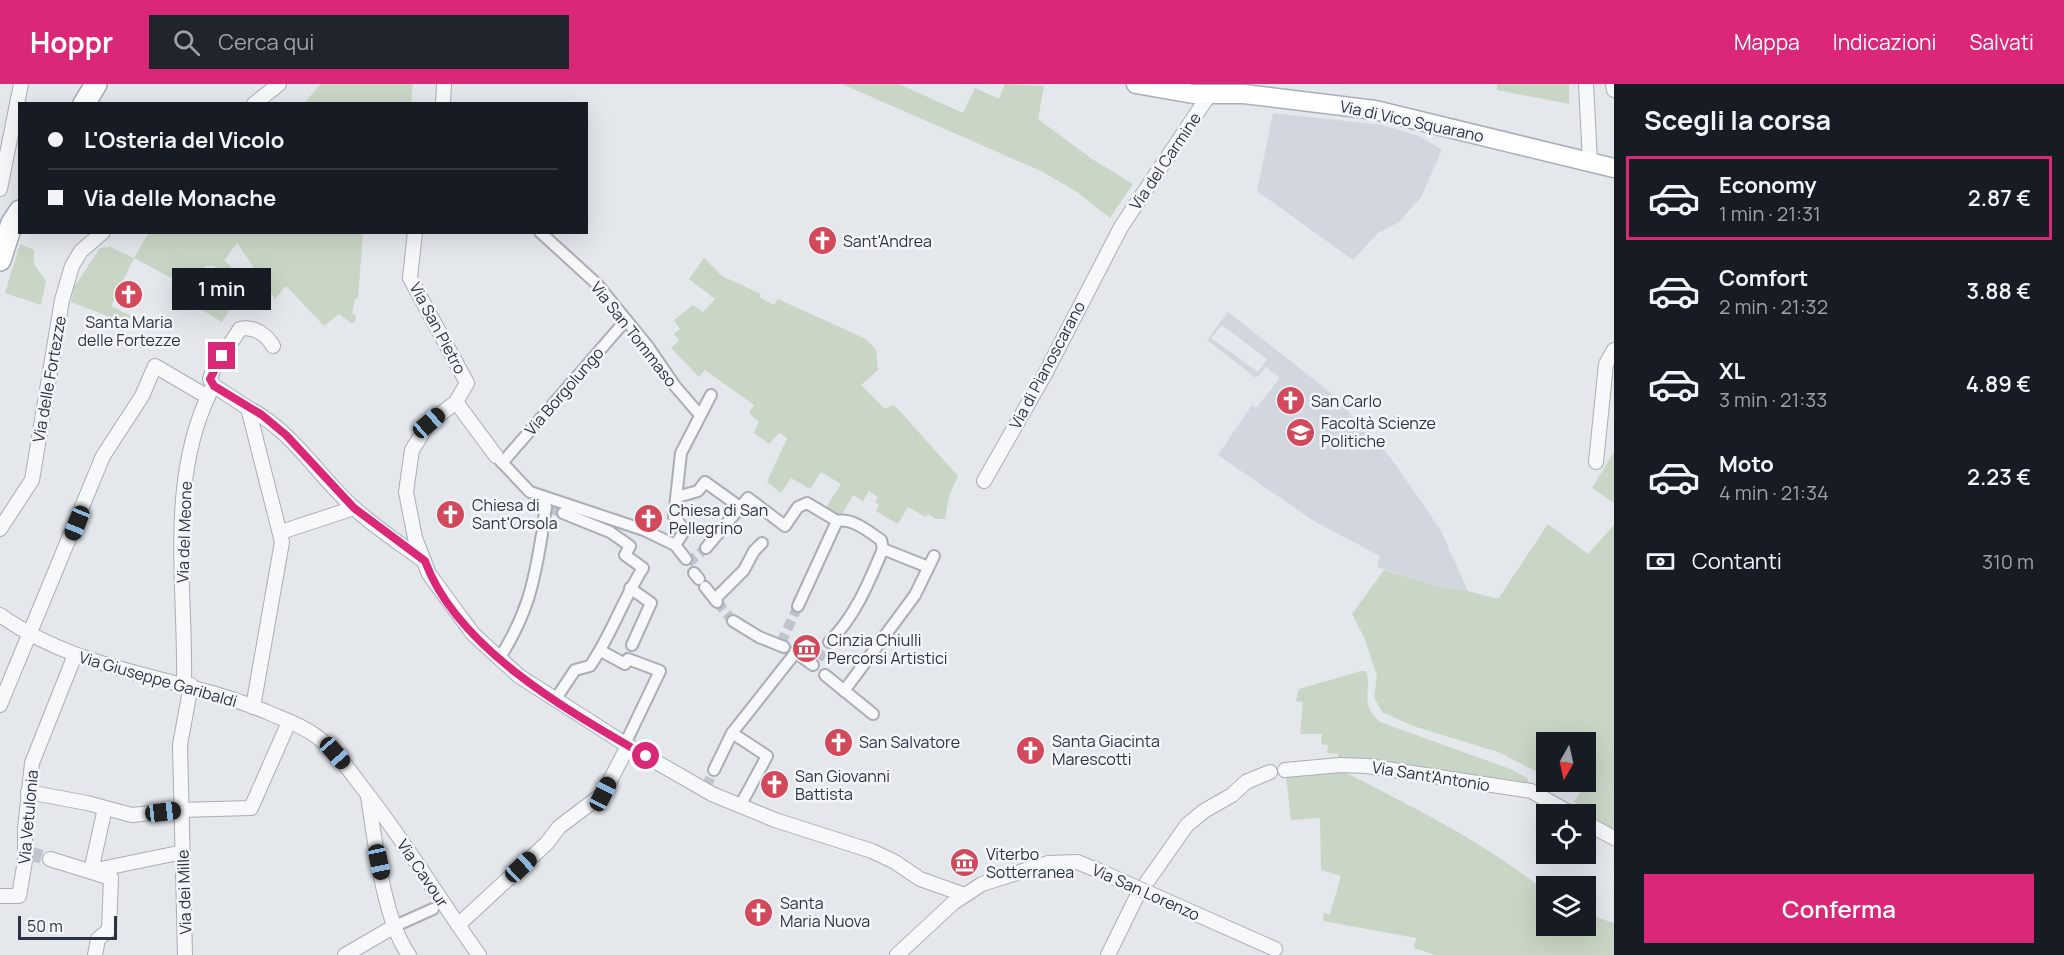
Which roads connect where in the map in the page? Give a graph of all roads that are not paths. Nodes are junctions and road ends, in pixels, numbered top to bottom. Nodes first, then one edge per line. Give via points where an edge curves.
1 (21, 84) edge
2 (96, 84) edge
3 (279, 84) edge
4 (444, 84) edge
5 (1136, 84) edge
6 (1176, 84) edge
7 (1586, 84) edge
8 (1613, 84) edge
9 (1614, 90) edge
10 (1215, 92) edge
11 (85, 102) edge
12 (256, 102) edge
13 (443, 102) edge
14 (1590, 161) junction
15 (1614, 168) edge
16 (0, 189) edge
17 (18, 213) edge
18 (101, 234) edge
19 (415, 234) edge
20 (542, 234) edge
21 (1109, 248) joint
22 (0, 260) edge
23 (626, 320) junction
24 (273, 346) dead end
25 (1614, 350) edge
26 (211, 391) junction
27 (711, 395) dead end
28 (456, 402) junction
29 (248, 408) junction
30 (700, 415) junction
31 (499, 460) junction
32 (1596, 462) dead end
33 (984, 481) dead end
34 (677, 497) junction
35 (546, 507) dead end
36 (740, 507) junction
37 (354, 508) junction
38 (563, 513) tunnel mouth
39 (837, 521) junction
40 (0, 529) edge
41 (281, 532) junction
42 (762, 543) dead end
43 (675, 545) junction
44 (706, 548) tunnel mouth
45 (883, 549) junction
46 (934, 556) dead end
47 (686, 559) dead end
48 (425, 561) junction
49 (928, 567) junction
50 (699, 580) dead end
51 (630, 588) junction
52 (798, 606) tunnel mouth
53 (0, 615) edge
54 (733, 621) tunnel mouth
55 (28, 635) junction
56 (829, 642) tunnel mouth
57 (632, 645) dead end
58 (787, 648) junction
59 (601, 651) junction
60 (75, 655) junction
61 (500, 659) junction
62 (815, 663) dead end
63 (825, 675) dead end
64 (187, 685) junction
65 (844, 691) junction
66 (555, 700) junction
67 (0, 705) edge
68 (253, 706) junction
69 (873, 714) dead end
70 (289, 722) junction
71 (732, 733) junction
72 (626, 745) junction
73 (344, 764) joint
74 (714, 770) tunnel mouth
75 (1285, 770) dead end
76 (1270, 772) dead end
77 (28, 792) junction
78 (368, 794) junction
79 (1554, 804) edge
80 (740, 806) junction
81 (105, 808) junction
82 (180, 810) junction
83 (1596, 828) edge
84 (1614, 838) edge
85 (183, 852) junction
86 (50, 859) tunnel mouth
87 (91, 871) junction
88 (965, 895) junction
89 (0, 896) edge
90 (434, 909) dead end
91 (458, 925) junction
92 (395, 926) junction
93 (1275, 949) dead end
94 (94, 955) edge
95 (185, 955) edge
96 (345, 955) edge
97 (410, 955) edge
98 (479, 955) edge
99 (897, 955) edge
100 (1108, 955) edge

1 - 16 street
2 - 11 main road
3 - 12 street
4 - 13 street
5 - 10 main road, Via di Vico Squarano
6 - 10 main road
7 - 14 street
8 - 9 street
10 - 14 main road, Via di Vico Squarano via 1375,110
10 - 21 street, Via del Carmine
14 - 15 main road, Via di Vico Squarano
17 - 22 main road
18 - 40 street, Via delle Fortezze via 81,251 72,266 62,300 32,480
19 - 28 street, Via San Pietro via 410,278 468,383
20 - 23 street, Via San Tommaso via 597,284
21 - 33 street, Via di Pianoscarano via 1045,374
23 - 30 street, Via San Tommaso
23 - 31 street, Via Borgolungo
24 - 26 street, Via del Meone via 267,336 249,327 240,329 213,370
25 - 32 street via 1606,364
26 - 29 street
26 - 55 street via 155,366 142,396 103,456
26 - 64 street, Via del Meone via 189,452 183,493 181,549
27 - 30 street
28 - 31 street
28 - 48 street via 429,423 412,450 406,492
29 - 37 street via 286,435
29 - 41 street
30 - 34 street via 681,453
31 - 43 street via 531,492
34 - 36 street via 698,491 705,482
34 - 43 street via 674,517 685,530
35 - 61 street via 534,583 523,618
36 - 39 street via 748,498 785,526 798,507 807,503
36 - 44 street
37 - 41 street
37 - 48 street
38 - 51 street via 610,532 630,546 625,555 643,568
39 - 45 street via 845,519 864,528 881,540
39 - 52 street
41 - 68 street
42 - 50 street via 732,585 716,600
43 - 47 street
45 - 49 street
45 - 56 street via 861,596
46 - 49 street
48 - 61 street via 448,603
49 - 65 street via 915,595
51 - 57 street via 651,603
51 - 59 street
53 - 55 street, Via Giuseppe Garibaldi
54 - 58 street
55 - 60 street, Via Giuseppe Garibaldi
55 - 67 street
58 - 62 street
58 - 71 street
59 - 66 street via 590,666 575,670
59 - 72 street via 625,664 628,658 660,671
60 - 64 street, Via Giuseppe Garibaldi via 125,672
60 - 77 street, Via Vetulonia via 32,763
61 - 66 street
63 - 65 street
64 - 68 street, Via Giuseppe Garibaldi
64 - 82 street, Via dei Mille via 180,745
65 - 69 street
66 - 72 street
68 - 70 street, Via Giuseppe Garibaldi
70 - 73 street, Via Giuseppe Garibaldi via 320,738
70 - 82 street via 251,808
71 - 74 street
71 - 80 street via 767,756
72 - 80 street
72 - 91 street via 603,794 559,827 547,843
73 - 78 street, Via Cavour
75 - 79 street, Via Sant'Antonio via 1366,766 1531,791
76 - 100 street via 1246,782 1187,825 1137,896
77 - 81 street
77 - 89 street, Via Vetulonia via 27,853 19,896
78 - 91 street, Via Cavour
78 - 92 street via 378,858
80 - 88 street via 872,851 920,879
81 - 82 street via 132,815
81 - 87 street
82 - 85 street, Via dei Mille
83 - 84 street
85 - 87 street
85 - 95 street, Via dei Mille
86 - 87 street
87 - 94 street via 111,878 109,930 98,939
88 - 93 street, Via San Lorenzo, bridge via 982,884 1048,863 1077,862
88 - 99 street, Via San Lorenzo
90 - 92 street
91 - 98 street, Via Cavour
92 - 96 street
92 - 97 street

